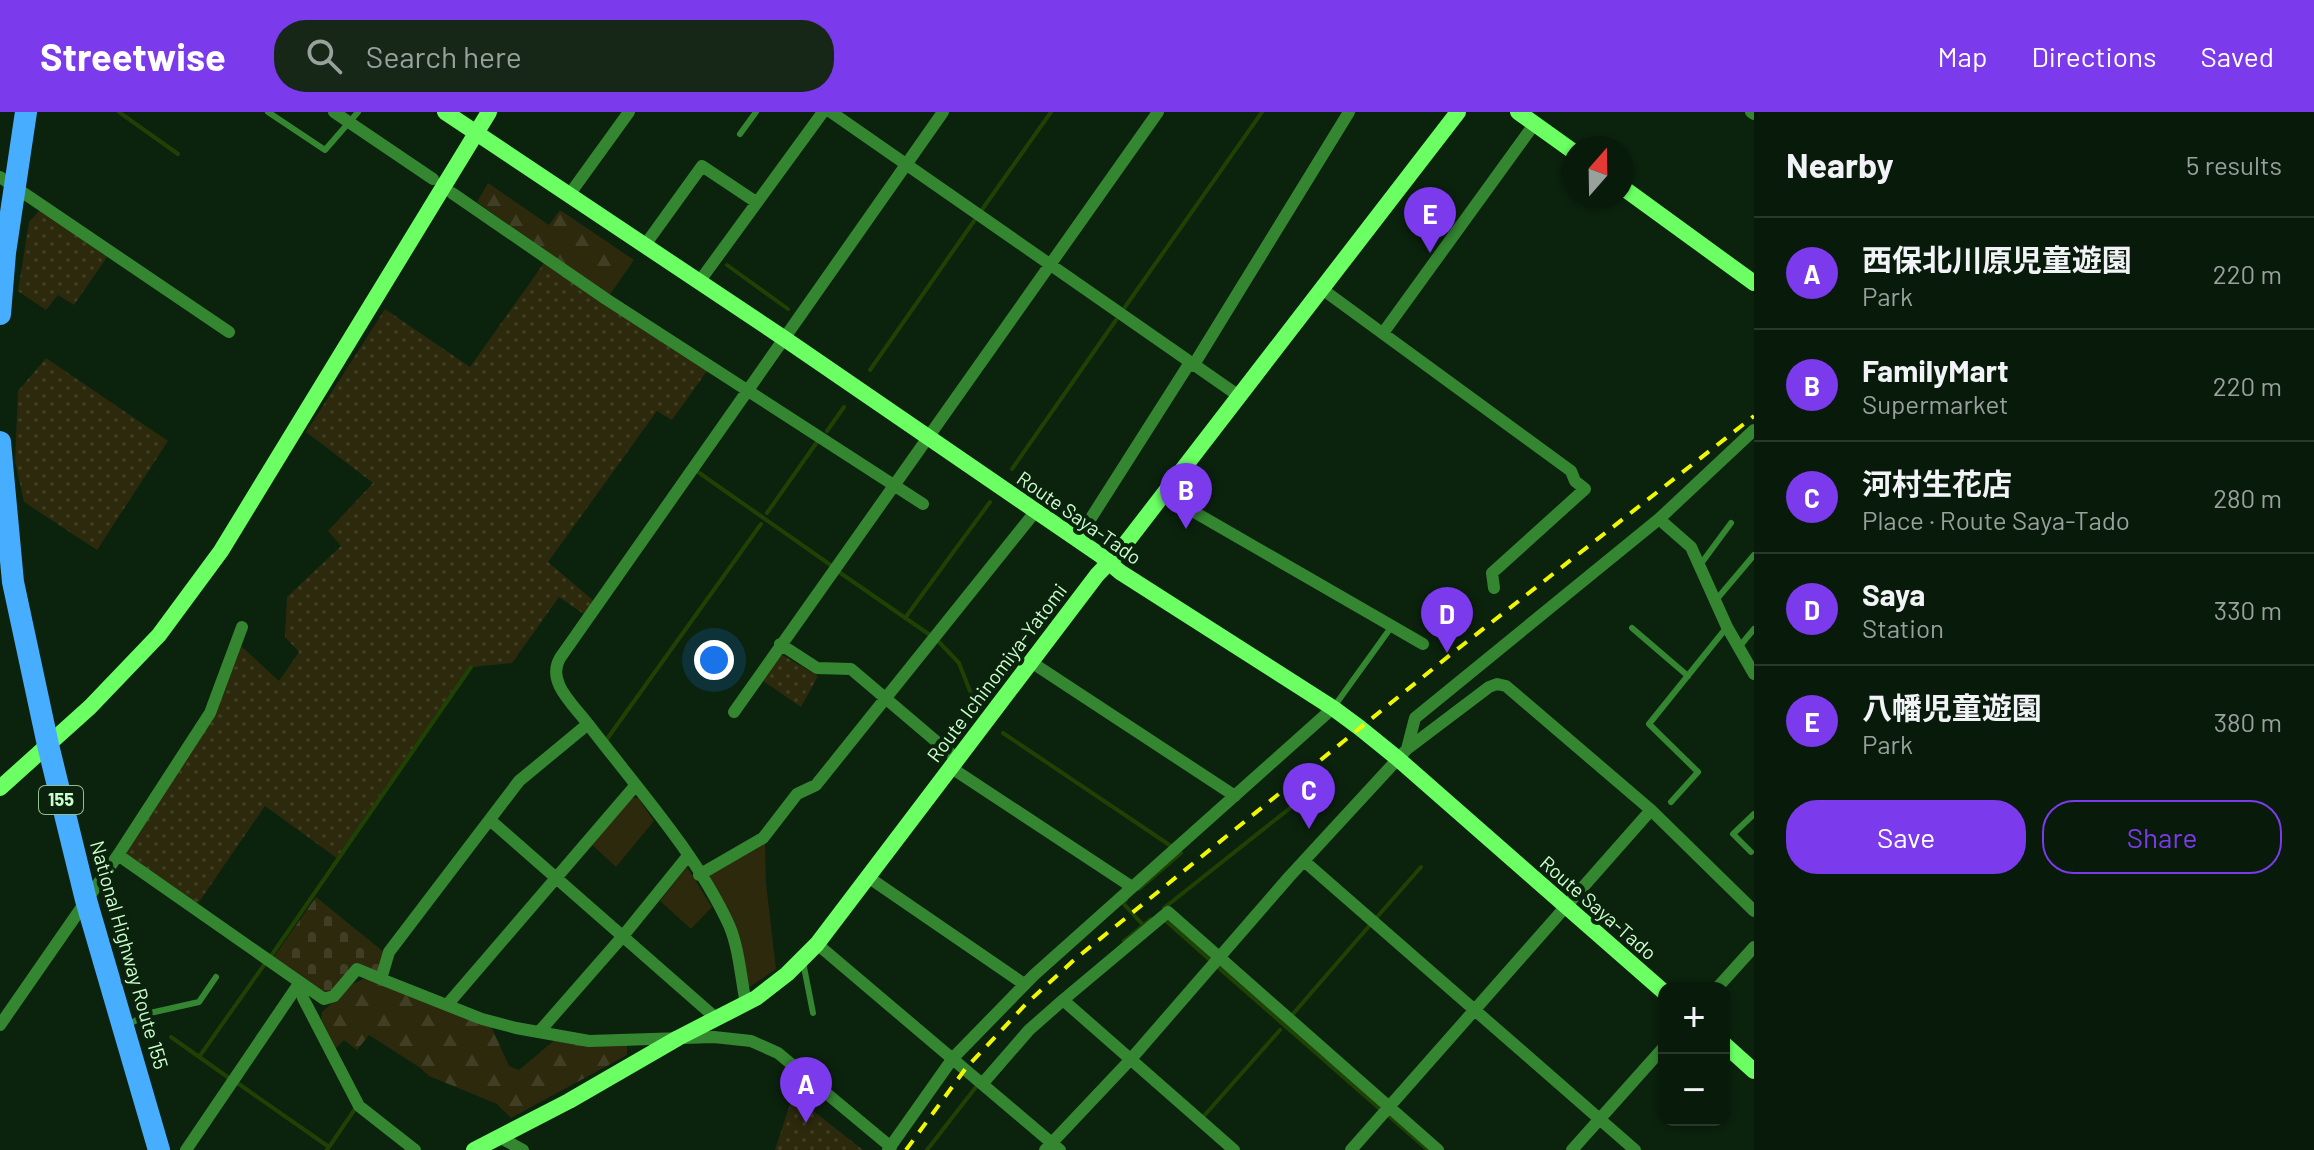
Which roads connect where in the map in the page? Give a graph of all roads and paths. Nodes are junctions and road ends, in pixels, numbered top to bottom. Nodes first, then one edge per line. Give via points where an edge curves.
1 (26, 112) edge
2 (268, 112) edge
3 (334, 112) edge
4 (445, 112) edge
5 (489, 112) edge
6 (629, 112) edge
7 (756, 112) edge
8 (823, 112) edge
9 (831, 112) edge
10 (943, 112) edge
11 (1158, 112) edge
12 (1329, 112) edge
13 (1458, 112) edge
14 (1518, 112) edge
15 (1346, 117) edge
16 (354, 118) edge
17 (1535, 123) junction
18 (476, 133) junction
19 (740, 134) dead end
20 (1562, 143) edge
21 (905, 164) junction
22 (433, 179) dead end
23 (7, 182) edge
24 (452, 193) dead end
25 (569, 195) junction
26 (1634, 196) edge
27 (756, 202) junction
28 (645, 245) junction
29 (1049, 265) junction
30 (699, 282) junction
31 (1754, 283) edge
32 (1322, 289) junction
33 (0, 314) edge
34 (229, 332) dead end
35 (1383, 333) junction
36 (785, 339) junction
37 (1191, 365) junction
38 (748, 391) junction
39 (1239, 396) junction
40 (1754, 430) edge
41 (927, 437) junction
42 (0, 442) edge
43 (894, 485) junction
44 (1163, 494) junction
45 (923, 504) dead end
46 (1035, 512) junction
47 (1659, 519) junction
48 (1731, 523) dead end
49 (1077, 540) junction
50 (1754, 555) edge
51 (1109, 562) junction
52 (1699, 566) junction
53 (1494, 588) dead end
54 (1716, 600) junction
55 (1392, 626) junction
56 (242, 627) dead end
57 (1727, 627) junction
58 (1632, 628) dead end
59 (1754, 629) edge
60 (780, 644) junction
61 (1423, 644) dead end
62 (1739, 647) junction
63 (1031, 662) junction
64 (1754, 674) edge
65 (1688, 676) junction
66 (886, 698) junction
67 (1333, 708) junction
68 (734, 712) dead end
69 (588, 724) junction
70 (48, 745) junction
71 (1402, 753) junction
72 (954, 763) junction
73 (4, 780) edge
74 (635, 786) junction
75 (1235, 796) junction
76 (1671, 802) dead end
77 (1651, 810) junction
78 (1754, 814) edge
79 (490, 820) junction
80 (1751, 852) dead end
81 (118, 855) junction
82 (687, 857) junction
83 (1304, 861) junction
84 (699, 875) junction
85 (556, 877) junction
86 (868, 877) junction
87 (1132, 887) junction
88 (86, 900) junction
89 (1565, 907) junction
90 (1754, 911) edge
91 (623, 936) junction
92 (817, 944) junction
93 (1754, 947) edge
94 (1219, 957) junction
95 (802, 959) junction
96 (216, 977) dead end
97 (381, 979) junction
98 (300, 982) junction
99 (1722, 982) edge
100 (1024, 984) junction
101 (1658, 987) edge
102 (1063, 1000) junction
103 (746, 1004) junction
104 (447, 1005) junction
105 (1474, 1009) junction
106 (813, 1013) dead end
107 (717, 1019) junction
108 (0, 1025) edge
109 (123, 1027) junction
110 (539, 1032) junction
111 (678, 1038) junction
112 (1730, 1049) edge
113 (1658, 1054) edge
114 (953, 1058) junction
115 (1131, 1059) junction
116 (1754, 1071) edge
117 (983, 1083) junction
118 (1389, 1107) junction
119 (1599, 1119) junction
120 (499, 1137) junction
121 (890, 1148) edge
122 (1052, 1148) edge
123 (159, 1150) edge
124 (186, 1150) edge
125 (415, 1150) edge
126 (474, 1150) edge
127 (523, 1150) edge
128 (1234, 1150) edge
129 (1351, 1150) edge
130 (1438, 1150) edge
131 (1572, 1150) edge
132 (1635, 1150) edge

1 - 23 highway
2 - 16 lane via 325,150
3 - 16 street
4 - 18 main road, Route Saya-Tado
5 - 18 main road
6 - 25 street
7 - 19 lane
8 - 27 street
9 - 21 street
10 - 21 street
11 - 29 street
12 - 15 street
13 - 32 main road, Route Ichinomiya-Yatomi
14 - 17 main road
15 - 37 street
16 - 22 street
17 - 20 main road
17 - 35 street
18 - 25 main road, Route Saya-Tado
18 - 70 main road via 221,551 159,635
21 - 29 street
21 - 36 street
23 - 33 highway
23 - 34 street
24 - 38 street
25 - 28 main road, Route Saya-Tado
26 - 31 main road
27 - 28 street via 702,166
27 - 30 street
28 - 30 main road, Route Saya-Tado
29 - 37 street
29 - 41 street
30 - 36 main road, Route Saya-Tado
32 - 35 street
32 - 39 main road, Route Ichinomiya-Yatomi
35 - 53 street via 1571,471 1585,489 1492,573
36 - 38 street
36 - 41 main road, Route Saya-Tado
37 - 39 street
37 - 49 street
38 - 43 street
38 - 69 street via 554,668 555,680
39 - 44 main road, Route Ichinomiya-Yatomi
40 - 47 street
41 - 43 street
41 - 46 main road, Route Saya-Tado
42 - 70 highway, National Highway Route 155 / 155 via 13,582
43 - 45 street
43 - 60 street
44 - 51 main road, Route Ichinomiya-Yatomi
44 - 55 street
46 - 49 main road, Route Saya-Tado
46 - 66 street
47 - 52 street via 1691,547
47 - 71 street via 1415,718
48 - 52 lane
49 - 51 main road, Route Saya-Tado
50 - 54 lane
51 - 63 main road, Route Ichinomiya-Yatomi
51 - 67 main road, Route Saya-Tado
52 - 54 street
54 - 57 street
55 - 61 street
55 - 67 lane
56 - 81 street via 210,713
57 - 62 street
57 - 65 lane
58 - 65 lane
59 - 62 lane
60 - 66 street via 817,668 851,669
60 - 68 street
62 - 64 street
63 - 72 main road, Route Ichinomiya-Yatomi
63 - 75 street
65 - 76 lane via 1649,724 1698,772
66 - 72 street
66 - 84 street via 816,785 797,794 763,838
67 - 71 main road, Route Saya-Tado
67 - 75 street
69 - 74 street
69 - 79 street via 519,781
70 - 73 main road
70 - 88 highway, National Highway Route 155 / 155
71 - 77 street via 1489,687 1506,686
71 - 83 street
71 - 89 main road, Route Saya-Tado
72 - 86 main road, Route Ichinomiya-Yatomi
72 - 87 street
74 - 82 street
74 - 85 street
75 - 87 street
77 - 89 street
77 - 90 street
78 - 80 lane via 1733,834
79 - 85 street
79 - 97 street via 389,952
81 - 88 street
81 - 98 street
82 - 84 street
82 - 91 street
83 - 94 street
83 - 105 street
84 - 103 street via 730,928
85 - 91 street
85 - 104 street
86 - 92 main road, Route Ichinomiya-Yatomi
86 - 100 street
87 - 100 street
88 - 108 street
88 - 109 highway, National Highway Route 155 / 155
89 - 101 main road, Route Saya-Tado
89 - 105 street
91 - 107 street
91 - 110 street
92 - 95 main road, Route Ichinomiya-Yatomi
92 - 114 street
93 - 99 street
94 - 102 street via 1168,912
94 - 115 street
94 - 118 street
95 - 103 main road, Route Ichinomiya-Yatomi
95 - 106 lane
96 - 109 lane via 199,1002 150,1013
97 - 98 street via 357,969 330,999
97 - 104 street
98 - 124 street
98 - 125 street via 303,998 359,1106
100 - 114 street
102 - 115 street
102 - 117 street
103 - 107 main road, Route Ichinomiya-Yatomi
104 - 110 street
105 - 118 street
105 - 119 street
107 - 111 main road, Route Ichinomiya-Yatomi
109 - 123 highway, National Highway Route 155 / 155
110 - 111 street via 589,1041
111 - 120 main road, Route Ichinomiya-Yatomi
111 - 121 street via 751,1041 778,1053
112 - 116 main road
113 - 119 street
114 - 117 street
114 - 121 street
115 - 122 street
115 - 128 street
117 - 122 street
118 - 129 street
118 - 130 street
119 - 131 street
119 - 132 street
120 - 126 main road, Route Ichinomiya-Yatomi
120 - 127 street

